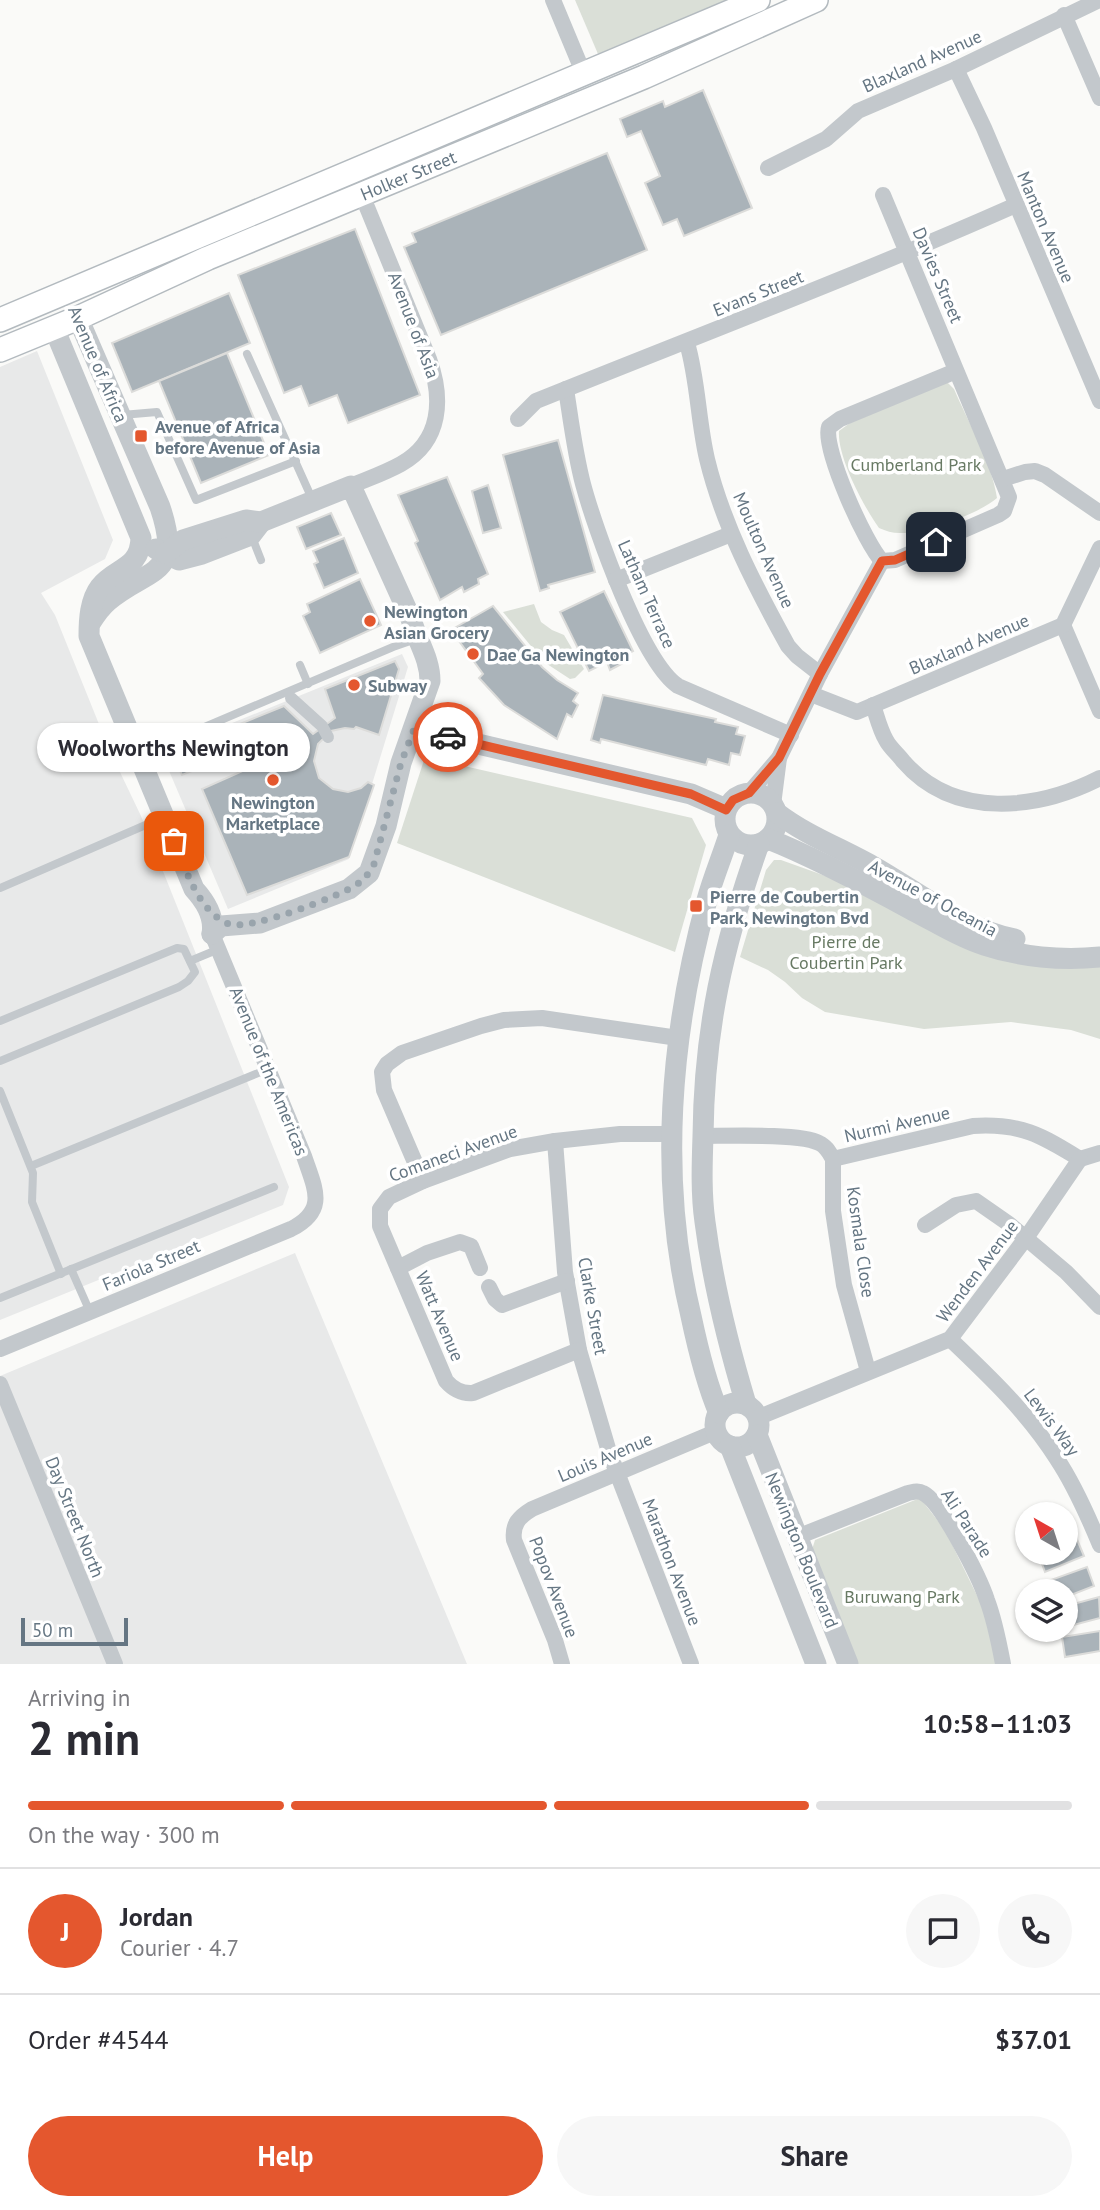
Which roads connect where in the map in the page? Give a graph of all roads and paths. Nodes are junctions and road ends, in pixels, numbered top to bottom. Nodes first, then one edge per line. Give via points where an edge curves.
1 (552, 0) edge
2 (758, 0) edge
3 (816, 0) edge
4 (1099, 0) edge
5 (1064, 15) junction
6 (956, 69) junction
7 (583, 72) junction
8 (593, 97) junction
9 (1100, 98) edge
10 (768, 167) dead end
11 (362, 195) junction
12 (883, 195) dead end
13 (1016, 205) junction
14 (907, 253) junction
15 (68, 293) junction
16 (44, 302) junction
17 (78, 318) junction
18 (0, 320) edge
19 (54, 328) junction
20 (687, 343) junction
21 (0, 350) edge
22 (247, 354) dead end
23 (956, 371) junction
24 (566, 389) junction
25 (1100, 401) edge
26 (119, 415) junction
27 (518, 419) dead end
28 (296, 461) junction
29 (1003, 479) junction
30 (351, 486) junction
31 (313, 501) junction
32 (1100, 513) edge
33 (256, 528) junction
34 (731, 534) junction
35 (141, 546) junction
36 (1100, 548) edge
37 (166, 553) junction
38 (261, 560) dead end
39 (882, 561) junction
40 (617, 580) junction
41 (89, 624) junction
42 (1063, 625) junction
43 (416, 639) junction
44 (300, 664) dead end
45 (820, 674) junction
46 (308, 684) junction
47 (811, 694) junction
48 (291, 698) dead end
49 (873, 705) junction
50 (1100, 711) edge
51 (414, 729) junction
52 (791, 735) junction
53 (328, 737) dead end
54 (138, 755) junction
55 (779, 758) junction
56 (1100, 778) edge
57 (749, 793) junction
58 (775, 809) junction
59 (726, 810) junction
60 (164, 817) junction
61 (729, 835) junction
62 (763, 842) junction
63 (0, 888) edge
64 (194, 889) junction
65 (220, 936) junction
66 (1100, 945) edge
67 (1100, 957) edge
68 (190, 961) junction
69 (0, 1021) edge
70 (678, 1038) junction
71 (0, 1061) edge
72 (268, 1069) junction
73 (0, 1091) edge
74 (672, 1134) junction
75 (703, 1136) junction
76 (555, 1140) junction
77 (1100, 1153) edge
78 (833, 1159) junction
79 (1080, 1159) junction
80 (31, 1167) junction
81 (423, 1181) junction
82 (274, 1187) dead end
83 (380, 1209) joint
84 (313, 1211) joint
85 (925, 1225) dead end
86 (1026, 1238) junction
87 (398, 1268) junction
88 (481, 1268) dead end
89 (71, 1269) junction
90 (61, 1274) junction
91 (567, 1281) junction
92 (489, 1287) dead end
93 (0, 1298) edge
94 (1100, 1307) edge
95 (90, 1312) junction
96 (950, 1339) junction
97 (0, 1349) edge
98 (579, 1350) junction
99 (868, 1371) junction
100 (0, 1384) edge
101 (754, 1419) junction
102 (722, 1431) junction
103 (617, 1474) junction
104 (515, 1524) joint
105 (797, 1537) junction
106 (1100, 1545) edge
107 (115, 1664) edge
108 (562, 1664) edge
109 (691, 1664) edge
110 (816, 1664) edge
111 (848, 1664) edge
112 (1003, 1664) edge

1 - 7 street
2 - 7 main road, Holker Street
3 - 8 main road, Holker Street
4 - 5 street, Blaxland Avenue
5 - 6 street, Blaxland Avenue
5 - 9 street
6 - 10 street, Blaxland Avenue via 858,111 821,143
6 - 13 street, Manton Avenue
7 - 8 main road
7 - 15 main road, Holker Street
8 - 11 main road, Holker Street
11 - 17 main road, Holker Street
11 - 30 street, Avenue of Asia via 429,359 439,399 436,420 418,451
12 - 14 street, Davies Street
13 - 14 street, Evans Street
13 - 25 street, Manton Avenue
14 - 20 street, Evans Street
14 - 23 street, Davies Street
15 - 16 main road, Holker Street
15 - 17 main road, Avenue of Africa
16 - 18 main road, Holker Street
16 - 19 main road, Avenue of Africa
17 - 19 main road, Holker Street
17 - 26 street, Avenue of Africa
19 - 21 main road, Holker Street
19 - 35 street, Avenue of Africa via 138,527
20 - 24 street, Evans Street
20 - 34 street, Moulton Avenue via 707,457
22 - 28 lane
23 - 29 street, Davies Street
23 - 39 street via 829,427 828,440 840,480
24 - 27 street, Evans Street via 536,401
24 - 40 street, Latham Terrace via 583,484
26 - 28 lane via 157,412 196,500
26 - 37 street, Avenue of Africa via 165,523
28 - 31 lane
29 - 32 street via 1035,471
29 - 39 street via 1009,497 998,515 895,560
30 - 31 street, Avenue of Asia
30 - 43 street
31 - 33 street, Avenue of Asia
33 - 37 street, Avenue of Asia via 202,554 179,560
33 - 38 lane
34 - 40 street
34 - 45 street, Moulton Avenue via 788,646
35 - 37 street, Avenue of Asia
35 - 41 street, Avenue of the Americas via 132,562 98,589
36 - 42 street
37 - 41 street via 155,571 109,600
39 - 45 street
40 - 52 street, Latham Terrace via 640,633 669,681
41 - 54 street, Avenue of the Americas via 92,646
42 - 49 street, Blaxland Avenue
42 - 50 street
43 - 46 lane
43 - 51 street via 426,656 430,681
44 - 46 lane
45 - 47 street
46 - 54 lane
47 - 49 street, Blaxland Avenue via 857,712
47 - 52 street
48 - 53 street
49 - 56 street via 887,741 910,769 960,797 982,804 1013,804 1062,795
51 - 59 street via 691,794
51 - 65 street via 369,873 349,889
52 - 55 street
54 - 60 street, Avenue of the Americas
55 - 57 street
55 - 58 street
57 - 58 street via 763,795
57 - 59 street via 733,800
58 - 62 street via 776,828
58 - 66 street, Avenue of Oceania via 796,827 991,932 1031,943
59 - 61 street via 724,823
60 - 63 lane
60 - 64 street, Avenue of the Americas
61 - 62 street via 743,845
61 - 70 street, Newington Boulevard via 707,899
62 - 67 street, Avenue of Oceania via 984,945 1059,959
62 - 75 street, Newington Boulevard via 739,903 716,988 703,1087
64 - 65 street, Avenue of the Americas
64 - 65 street, Avenue of the Americas via 203,922
65 - 68 lane
65 - 72 street, Avenue of the Americas
68 - 69 lane via 184,950 177,948
68 - 71 lane via 195,972 179,987
70 - 74 street, Newington Boulevard
70 - 81 street via 525,1018 481,1026 402,1053 383,1072 384,1090
72 - 80 lane
72 - 84 street, Avenue of the Americas via 316,1191
73 - 80 lane
74 - 76 street, Comaneci Avenue
74 - 102 street, Newington Boulevard via 674,1216 683,1280
75 - 78 street, Nurmi Avenue via 815,1141
75 - 101 street, Newington Boulevard via 704,1219 712,1269 729,1346
76 - 81 street, Comaneci Avenue via 510,1149
76 - 91 street, Clarke Street
77 - 79 street
78 - 79 street, Nurmi Avenue via 987,1125 1021,1128
78 - 99 street, Kosmala Close via 833,1211 844,1285
79 - 86 street, Wenden Avenue
80 - 90 lane via 32,1202
81 - 83 street, Comaneci Avenue via 389,1197
82 - 89 lane
83 - 87 street, Watt Avenue via 380,1226
84 - 95 street, Fariola Street via 290,1229
85 - 86 street via 956,1205 976,1201
86 - 94 street
86 - 96 street, Wenden Avenue
87 - 88 street via 460,1242 471,1246
87 - 98 street, Watt Avenue via 446,1381 466,1394
89 - 90 lane
89 - 95 lane
90 - 93 lane
91 - 92 street via 502,1305
91 - 98 street, Clarke Street
95 - 97 street, Fariola Street
96 - 99 street, Wenden Avenue
96 - 106 street, Lewis Way via 1005,1392 1057,1458
98 - 103 street, Clarke Street
99 - 101 street, Wenden Avenue
100 - 107 street, Day Street North
101 - 102 street via 731,1405
101 - 102 street via 746,1445
101 - 105 street, Newington Boulevard
102 - 103 street, Louis Avenue
102 - 110 street, Newington Boulevard
103 - 104 street, Louis Avenue via 532,1509
103 - 109 street, Marathon Avenue
104 - 108 street, Popov Avenue via 514,1540
105 - 111 street, Newington Boulevard
105 - 112 street, Ali Parade via 908,1493 925,1494 949,1524 978,1577

